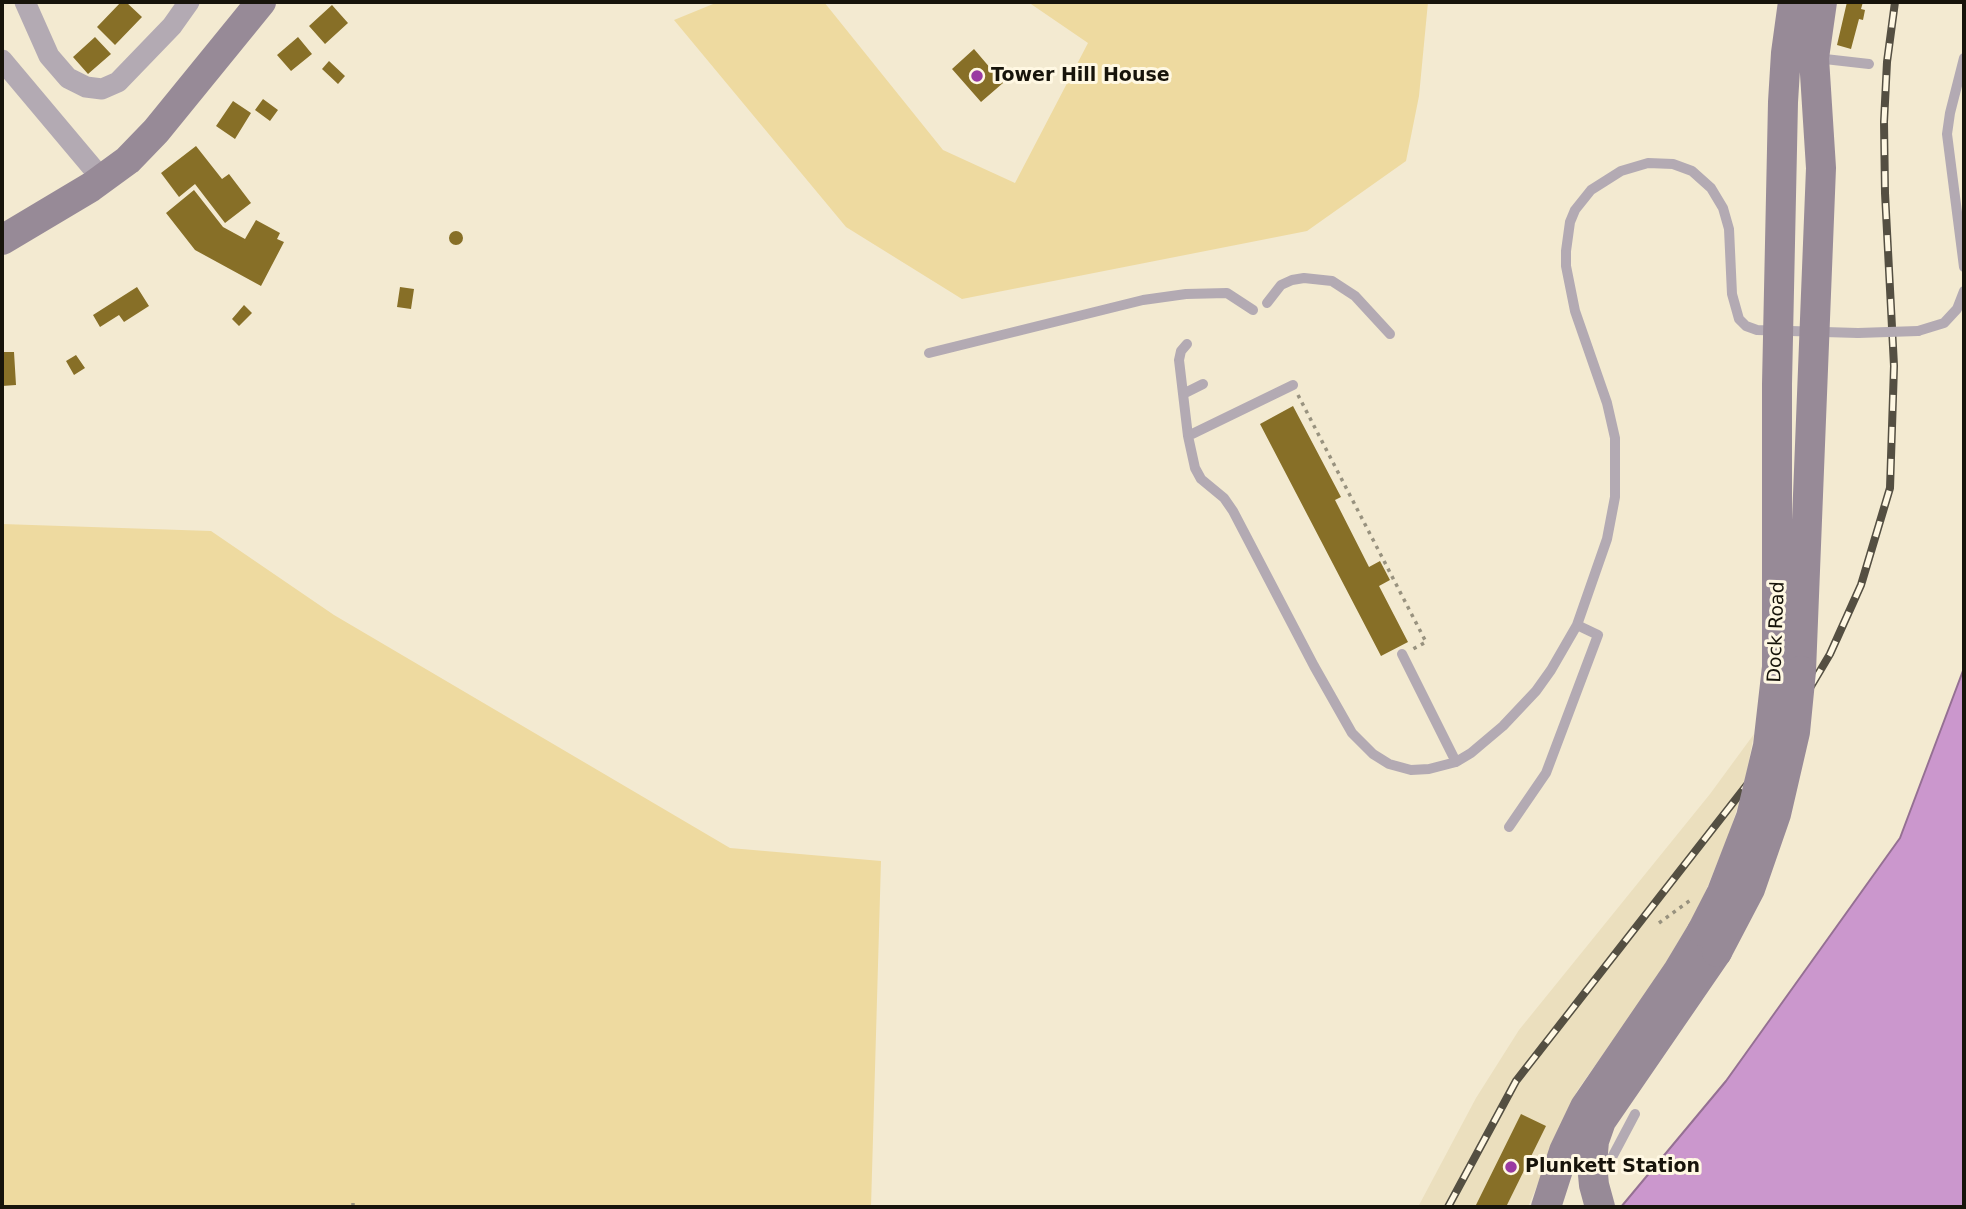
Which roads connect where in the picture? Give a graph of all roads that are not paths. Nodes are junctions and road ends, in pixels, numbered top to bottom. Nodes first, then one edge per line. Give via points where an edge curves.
1 (25, 2) edge
2 (189, 2) edge
3 (261, 2) edge
4 (1793, 2) edge
5 (1822, 2) edge
6 (1814, 58) junction
7 (1964, 58) edge
8 (2, 60) edge
9 (1869, 64) dead end
10 (102, 179) junction
11 (2, 240) edge
12 (1964, 267) edge
13 (1964, 291) edge
14 (1266, 303) dead end
15 (1254, 310) dead end
16 (1780, 331) junction
17 (1813, 331) junction
18 (1390, 334) dead end
19 (1187, 344) dead end
20 (929, 353) dead end
21 (1203, 384) dead end
22 (1293, 385) road end
23 (1183, 394) junction
24 (1188, 436) junction
25 (1577, 625) junction
26 (1402, 654) road end
27 (1789, 669) junction
28 (1456, 762) junction
29 (1509, 827) dead end
30 (1710, 942) junction
31 (1635, 1114) dead end
32 (1592, 1174) junction
33 (1600, 1206) edge
34 (1546, 1207) edge

1 - 2 street via 49,56 68,78 102,89 118,82
3 - 10 main road via 142,146
4 - 16 main road, Dock Road via 1783,102
5 - 6 main road, Dock Road
6 - 9 lane
6 - 17 main road, Dock Road via 1821,168
7 - 12 lane via 1948,134
8 - 10 street
10 - 11 main road
13 - 17 lane, bridge via 1957,309 1944,323 1918,331
14 - 18 lane via 1281,285 1292,280 1332,281 1354,296
15 - 20 lane via 1227,293 1186,294 1143,300
16 - 17 lane
16 - 25 lane via 1749,329 1739,319 1732,294 1727,220 1719,199 1692,172 1662,162 1633,166 1602,182 1582,200 1570,222 1566,266 1575,311 1612,419 1617,476 1607,539
16 - 27 main road, Dock Road via 1776,495
17 - 27 main road, Dock Road
19 - 23 lane via 1179,360
21 - 23 lane
22 - 24 lane
23 - 24 lane
24 - 28 lane via 1198,474 1233,510 1358,741 1381,760 1404,769
25 - 28 lane via 1551,670 1520,709
25 - 29 lane via 1598,635 1546,773
26 - 28 lane
27 - 30 main road, Dock Road, bridge via 1795,732 1776,814 1749,889
30 - 32 main road, Dock Road via 1682,1007 1605,1115 1594,1141
30 - 34 main road, Dock Road via 1661,996 1584,1107
31 - 32 lane via 1608,1165
32 - 33 main road, Dock Road

